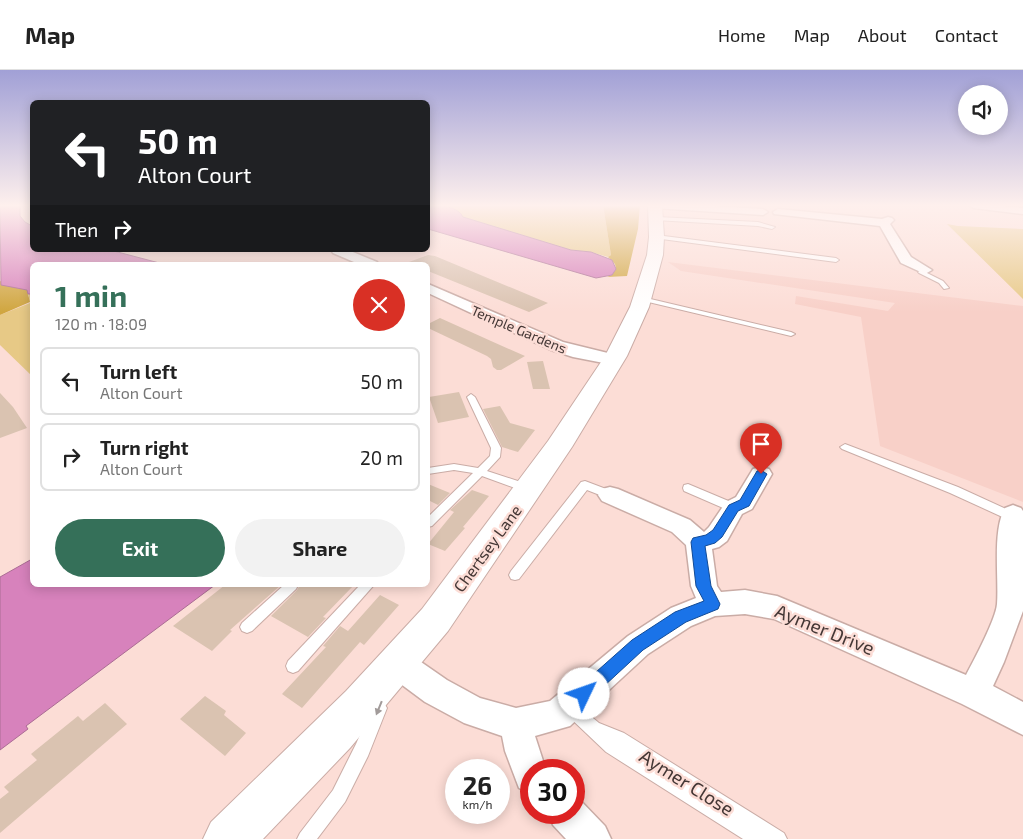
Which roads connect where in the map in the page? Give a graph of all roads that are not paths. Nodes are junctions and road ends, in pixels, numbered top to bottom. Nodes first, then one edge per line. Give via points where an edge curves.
1 (655, 241) edge
2 (750, 241) edge
3 (894, 241) edge
4 (342, 252) edge
5 (836, 260) dead end
6 (365, 262) edge
7 (924, 271) joint
8 (946, 288) dead end
9 (430, 289) edge
10 (642, 299) junction
11 (791, 334) dead end
12 (614, 360) junction
13 (471, 397) dead end
14 (845, 447) dead end
15 (430, 471) edge
16 (480, 472) junction
17 (761, 474) dead end
18 (688, 488) dead end
19 (530, 490) junction
20 (610, 495) joint
21 (734, 508) junction
22 (430, 521) edge
23 (1016, 522) edge
24 (698, 542) junction
25 (515, 575) dead end
26 (290, 587) edge
27 (366, 587) edge
28 (713, 604) junction
29 (1017, 609) edge
30 (247, 627) dead end
31 (397, 663) junction
32 (293, 666) dead end
33 (973, 692) junction
34 (568, 707) junction
35 (1023, 719) edge
36 (516, 724) junction
37 (595, 729) junction
38 (525, 759) edge
39 (578, 824) edge
40 (228, 839) edge
41 (306, 839) edge
42 (592, 839) edge
43 (759, 839) edge
44 (778, 839) edge

1 - 10 main road, Chertsey Lane via 655,255
2 - 5 lane
3 - 7 street via 906,260
4 - 6 street
7 - 8 lane
9 - 12 street, Temple Gardens via 557,346
10 - 11 lane
10 - 12 main road, Chertsey Lane
12 - 19 main road, Chertsey Lane
13 - 16 lane via 496,448 495,457
14 - 23 lane via 954,490
15 - 16 lane via 454,466
16 - 19 lane
16 - 22 lane
17 - 21 street via 744,503
18 - 21 lane
19 - 31 main road, Chertsey Lane via 436,619
20 - 24 street via 681,526
20 - 25 lane via 586,485
21 - 24 street via 718,534 710,540
23 - 29 street via 1010,551
24 - 28 street via 704,586
26 - 30 lane
27 - 32 lane
28 - 33 street, Aymer Drive via 745,602 777,608
28 - 34 street, Aymer Drive via 681,617 638,645
29 - 33 street
31 - 36 street, Aymer Drive via 475,712
31 - 40 main road, Chertsey Lane via 322,747
31 -> 41 lane via 362,750 339,796
33 - 35 street, Aymer Drive
34 - 36 street, Aymer Drive via 558,715
34 - 37 lane, Aymer Close
36 - 38 street
37 - 43 lane, Aymer Close via 612,746
37 - 44 lane, Aymer Close via 618,739
39 - 42 street

